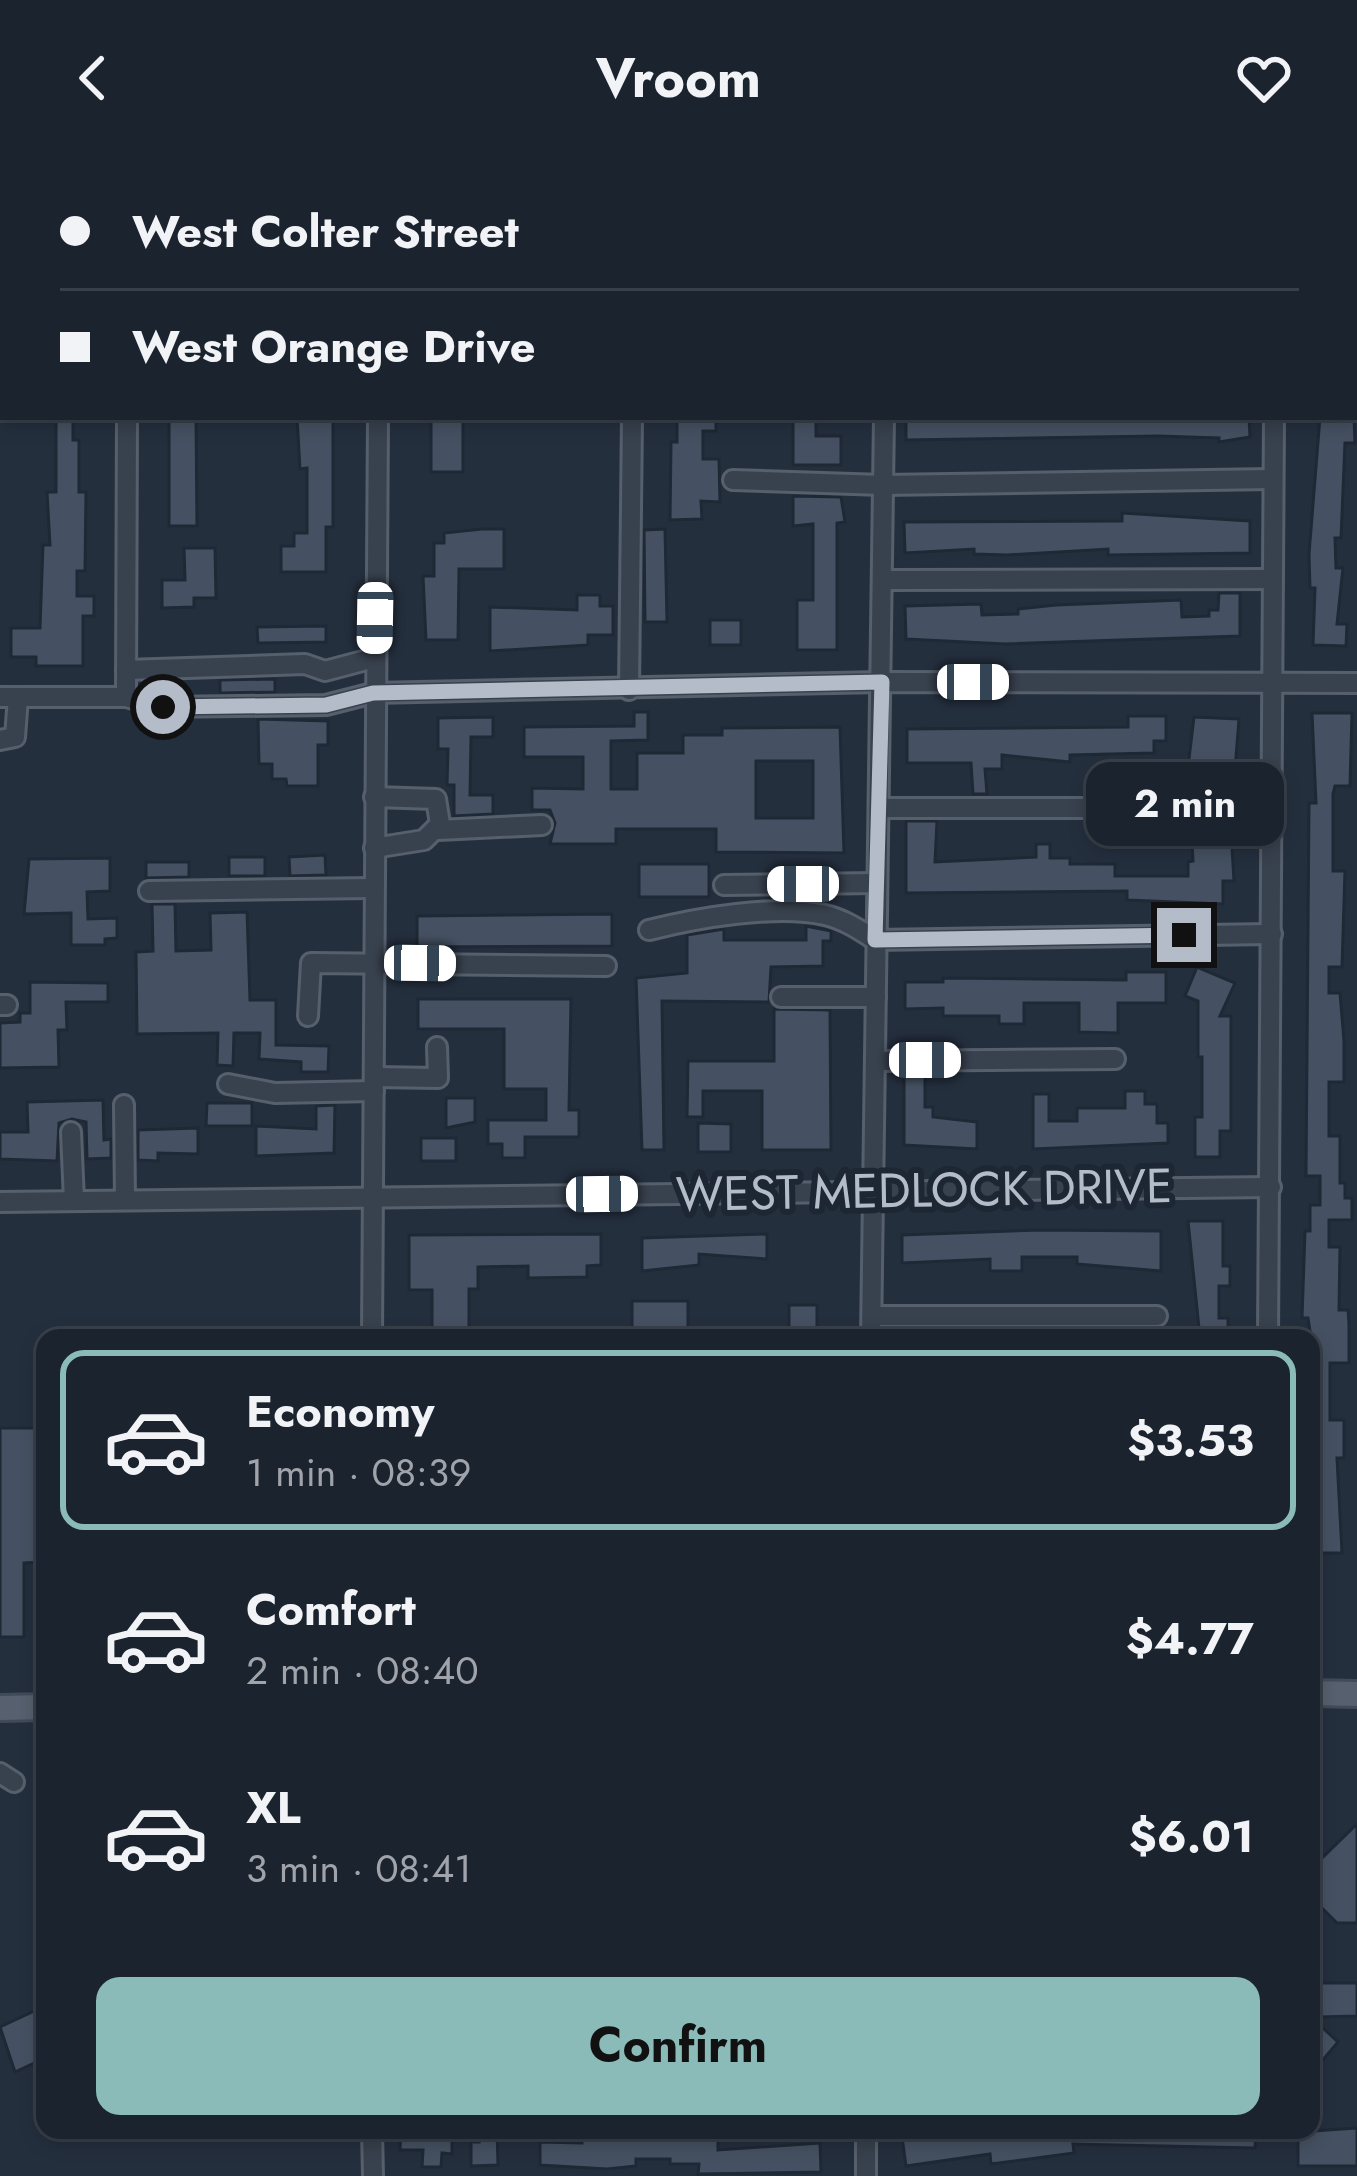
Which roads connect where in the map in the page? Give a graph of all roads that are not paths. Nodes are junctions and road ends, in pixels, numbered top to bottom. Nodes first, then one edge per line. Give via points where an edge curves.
1 (127, 420) edge
2 (378, 420) edge
3 (632, 420) edge
4 (884, 420) edge
5 (1274, 420) edge
6 (1272, 479) junction
7 (733, 480) dead end
8 (883, 485) junction
9 (1272, 579) junction
10 (882, 580) junction
11 (374, 658) junction
12 (126, 670) junction
13 (882, 682) junction
14 (1357, 683) edge
15 (1271, 685) junction
16 (629, 690) junction
17 (373, 693) junction
18 (126, 697) junction
19 (9, 698) edge
20 (0, 740) edge
21 (374, 797) junction
22 (879, 808) junction
23 (1163, 808) dead end
24 (542, 825) dead end
25 (438, 830) junction
26 (374, 848) junction
27 (877, 883) junction
28 (724, 885) dead end
29 (374, 888) junction
30 (149, 891) dead end
31 (649, 930) dead end
32 (1272, 934) junction
33 (875, 940) junction
34 (374, 962) junction
35 (606, 966) dead end
36 (781, 997) dead end
37 (876, 997) junction
38 (308, 1016) dead end
39 (437, 1047) dead end
40 (1115, 1059) dead end
41 (877, 1061) junction
42 (228, 1084) dead end
43 (374, 1084) junction
44 (124, 1105) dead end
45 (71, 1132) dead end
46 (1271, 1187) junction
47 (877, 1191) junction
48 (374, 1196) junction
49 (125, 1200) junction
50 (74, 1201) junction
51 (0, 1202) edge
52 (872, 1316) junction
53 (1157, 1316) dead end
54 (373, 1329) edge
55 (871, 1329) edge
56 (1268, 1329) edge
57 (1320, 1694) edge
58 (1357, 1694) edge
59 (36, 1707) edge
60 (0, 1708) edge
61 (372, 2139) edge
62 (866, 2139) edge
63 (373, 2176) edge
64 (866, 2176) edge

1 - 12 street
2 - 11 street
3 - 16 street
4 - 8 street
5 - 6 street
6 - 8 street
6 - 9 street
7 - 8 street
8 - 10 street
9 - 10 street
9 - 15 street
10 - 13 street
11 - 12 street via 325,671 305,664
11 - 17 street
12 - 18 street
13 - 15 street
13 - 16 street
13 - 22 street
14 - 15 street
15 - 32 street
16 - 17 street
17 - 18 street via 326,705 210,707
17 - 21 street
18 - 19 street
19 - 20 street via 16,737
21 - 25 street via 436,799
21 - 26 street
22 - 23 street
22 - 27 street
24 - 25 street
25 - 26 street
26 - 29 street
27 - 28 street
27 - 33 street
29 - 30 street
29 - 34 street
31 - 33 street via 701,918 810,913
32 - 33 street
32 - 46 street
33 - 37 street
34 - 35 street
34 - 38 street via 311,963
34 - 43 street
36 - 37 street
37 - 41 street
39 - 43 street via 438,1078
40 - 41 street
41 - 47 street
42 - 43 street via 275,1094
43 - 48 street
44 - 49 street
45 - 50 street
46 - 47 street, WEST MEDLOCK DRIVE
46 - 56 street
47 - 48 street, WEST MEDLOCK DRIVE
47 - 52 street
48 - 49 street, WEST MEDLOCK DRIVE
48 - 54 street
49 - 50 street, WEST MEDLOCK DRIVE
50 - 51 street, WEST MEDLOCK DRIVE
52 - 53 street
52 - 55 street
57 - 58 main road
59 - 60 main road
61 - 63 street
62 - 64 street

